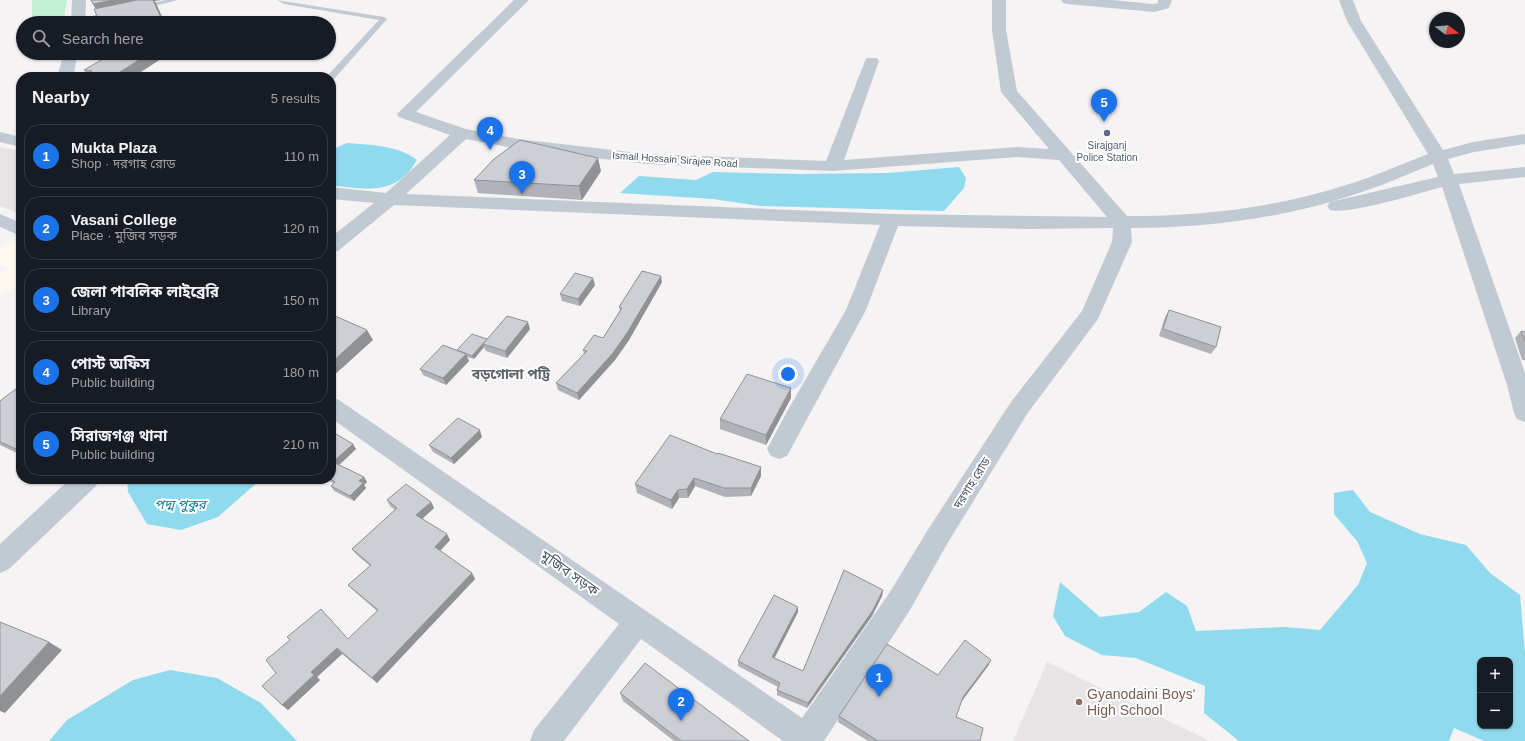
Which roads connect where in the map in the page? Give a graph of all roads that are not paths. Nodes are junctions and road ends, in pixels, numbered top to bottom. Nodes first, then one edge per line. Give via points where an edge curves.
1 (79, 0) edge
2 (175, 0) edge
3 (280, 0) edge
4 (522, 0) edge
5 (999, 0) edge
6 (1068, 0) edge
7 (1165, 0) edge
8 (1346, 0) edge
9 (138, 8) edge
10 (123, 11) edge
11 (78, 16) edge
12 (103, 16) edge
13 (69, 60) edge
14 (872, 61) dead end
15 (66, 72) edge
16 (336, 72) edge
17 (462, 133) junction
18 (0, 137) edge
19 (1518, 140) edge
20 (16, 141) edge
21 (1525, 153) edge
22 (1064, 155) junction
23 (1438, 156) junction
24 (832, 166) junction
25 (1525, 172) edge
26 (1448, 180) junction
27 (336, 194) edge
28 (390, 199) junction
29 (1252, 214) junction
30 (0, 220) edge
31 (891, 220) junction
32 (1122, 222) junction
33 (16, 228) edge
34 (336, 243) edge
35 (336, 410) edge
36 (1525, 413) edge
37 (779, 448) dead end
38 (83, 484) edge
39 (0, 561) edge
40 (638, 621) junction
41 (807, 740) edge
42 (545, 741) edge

1 - 11 street
2 - 9 lane
3 - 16 lane via 384,19
4 - 17 street, Ismail Hossain Sirajee Road via 405,114
5 - 22 street via 998,30 1009,92
6 - 7 street via 1154,8 1164,5
8 - 23 street via 1354,21
10 - 12 lane
13 - 15 street
14 - 24 street
17 - 24 street, Ismail Hossain Sirajee Road via 518,144 647,159
17 - 28 street
18 - 20 street
19 - 21 street
19 - 23 street
22 - 24 street, Ismail Hossain Sirajee Road via 1017,152
22 - 32 street
23 - 26 street
23 - 29 street via 1353,189
25 - 26 street
26 - 29 street via 1356,204
26 - 36 street via 1518,385
27 - 28 street
28 - 31 street
28 - 34 street
29 - 32 street via 1180,222
30 - 33 street
31 - 32 street
31 - 37 street via 856,310
32 - 41 street, দরগাহ রোড via 1122,242 1091,314 1019,408 900,601
35 - 40 street, মুজিব সড়ক
38 - 39 street
40 - 41 street, মুজিব সড়ক
40 - 42 street

